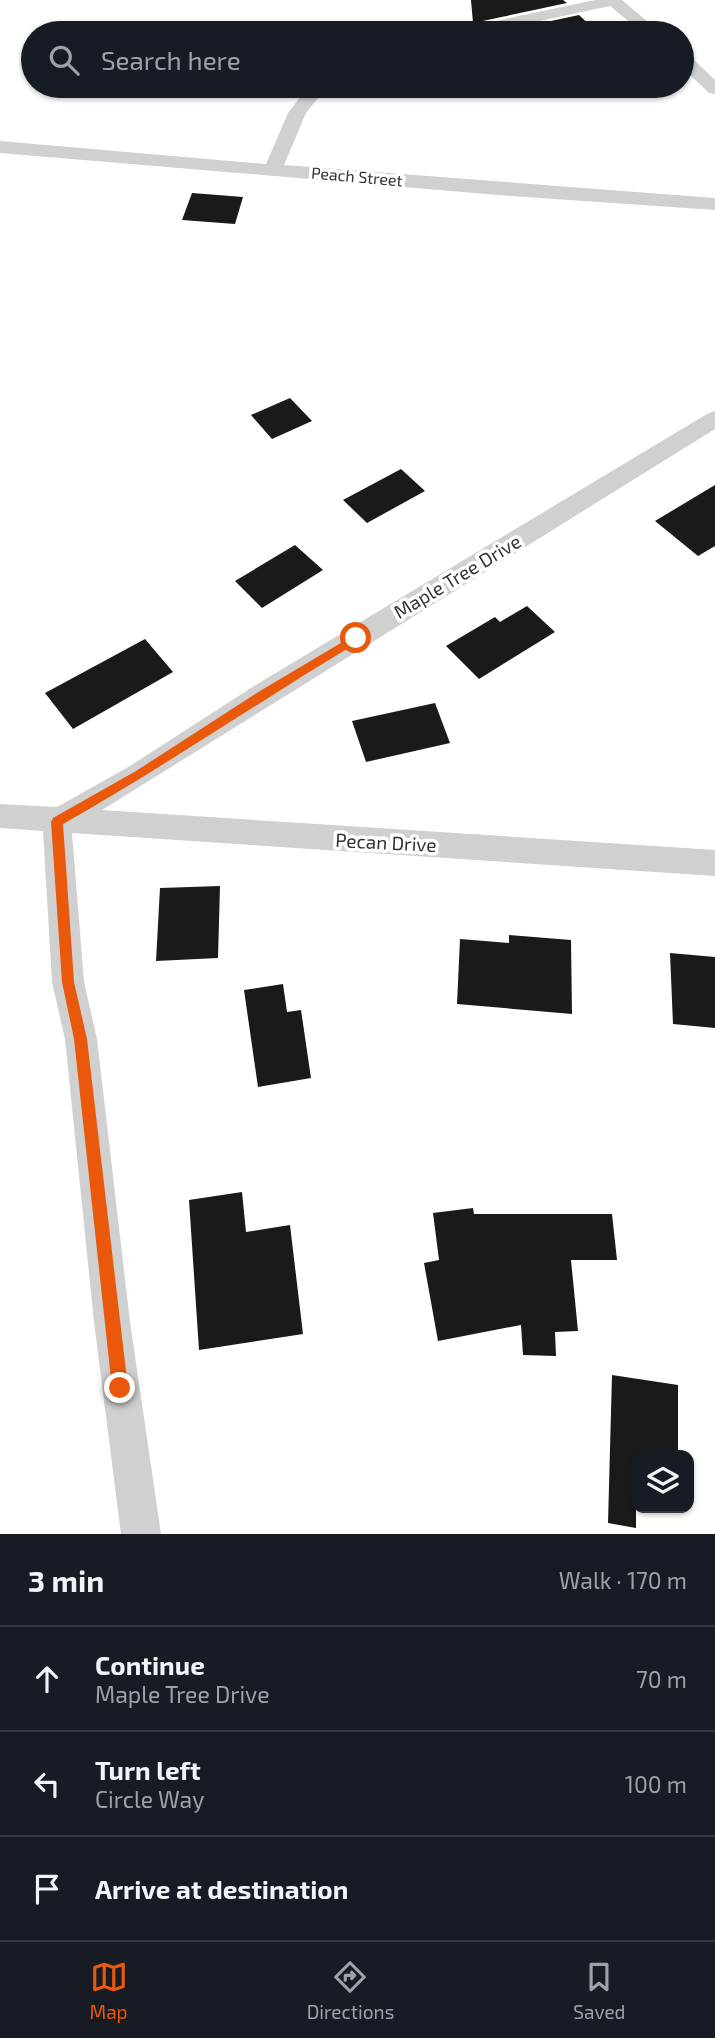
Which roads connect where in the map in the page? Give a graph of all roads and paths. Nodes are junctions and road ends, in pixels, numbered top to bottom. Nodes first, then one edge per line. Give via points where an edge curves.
1 (612, 1) edge
2 (518, 21) edge
3 (638, 21) edge
4 (694, 69) edge
5 (715, 89) edge
6 (305, 98) edge
7 (0, 147) edge
8 (274, 168) junction
9 (715, 204) edge
10 (715, 419) edge
11 (0, 816) edge
12 (57, 822) junction
13 (715, 863) edge
14 (141, 1534) edge

1 - 2 street
1 - 3 street
4 - 5 street
6 - 8 street
7 - 8 street, Peach Street
8 - 9 street, Peach Street
10 - 12 street, Maple Tree Drive
11 - 12 street, Pecan Drive
12 - 13 street, Pecan Drive
12 - 14 street via 68,982 81,1039

